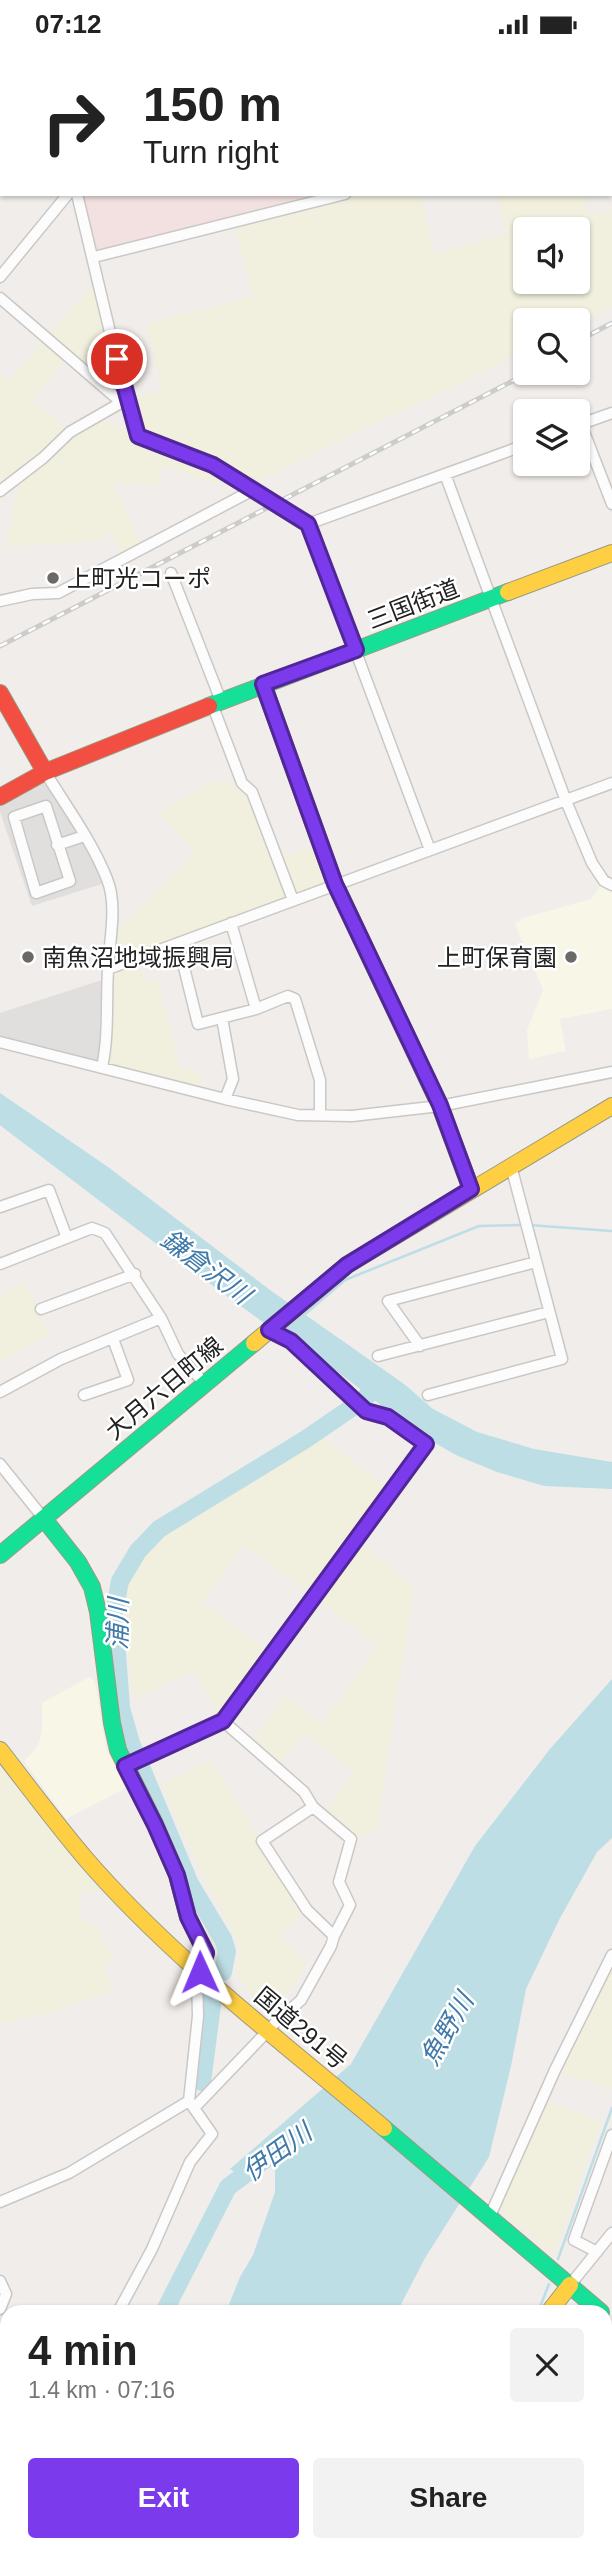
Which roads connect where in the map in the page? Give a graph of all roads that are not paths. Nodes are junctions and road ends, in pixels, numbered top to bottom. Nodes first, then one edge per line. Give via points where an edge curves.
1 (66, 196) edge
2 (78, 196) edge
3 (337, 196) edge
4 (94, 257) junction
5 (0, 277) edge
6 (0, 297) edge
7 (124, 401) junction
8 (612, 413) edge
9 (590, 421) edge
10 (513, 449) edge
11 (590, 451) edge
12 (445, 474) junction
13 (253, 490) junction
14 (0, 491) edge
15 (612, 504) edge
16 (308, 524) junction
17 (612, 553) edge
18 (171, 573) dead end
19 (493, 598) junction
20 (0, 601) edge
21 (356, 650) junction
22 (263, 684) junction
23 (0, 693) edge
24 (216, 702) junction
25 (45, 772) junction
26 (612, 783) edge
27 (0, 797) edge
28 (566, 801) junction
29 (84, 836) junction
30 (57, 845) junction
31 (430, 850) junction
32 (335, 884) junction
33 (612, 885) edge
34 (293, 900) junction
35 (231, 923) junction
36 (178, 943) junction
37 (108, 969) junction
38 (256, 1009) junction
39 (222, 1018) junction
40 (0, 1042) edge
41 (102, 1067) junction
42 (612, 1072) edge
43 (225, 1099) junction
44 (440, 1105) junction
45 (612, 1106) edge
46 (320, 1115) junction
47 (511, 1166) junction
48 (471, 1189) junction
49 (0, 1206) edge
50 (67, 1238) junction
51 (536, 1262) junction
52 (0, 1265) edge
53 (135, 1275) junction
54 (41, 1310) dead end
55 (549, 1312) junction
56 (161, 1318) junction
57 (269, 1330) junction
58 (113, 1339) junction
59 (420, 1346) junction
60 (378, 1356) dead end
61 (204, 1383) junction
62 (0, 1392) edge
63 (84, 1395) dead end
64 (428, 1395) dead end
65 (0, 1464) edge
66 (44, 1519) junction
67 (0, 1555) edge
68 (223, 1721) junction
69 (0, 1751) edge
70 (125, 1766) junction
71 (313, 1807) junction
72 (334, 1936) junction
73 (612, 1955) edge
74 (200, 1972) junction
75 (274, 2024) dead end
76 (262, 2037) dead end
77 (191, 2105) junction
78 (612, 2134) edge
79 (0, 2202) edge
80 (487, 2214) junction
81 (612, 2233) edge
82 (597, 2252) junction
83 (0, 2281) edge
84 (570, 2285) junction
85 (2, 2305) edge
86 (122, 2305) edge
87 (554, 2305) edge
88 (593, 2305) edge

1 - 5 street
2 - 4 street
3 - 4 street
4 - 7 street
6 - 7 street
7 - 13 street via 138,436 213,465
7 - 14 street via 70,432
8 - 9 street
10 - 12 street
11 - 15 street
12 - 16 street
12 - 19 street
13 - 16 street
13 - 20 street via 58,593
16 - 21 street
17 - 19 main road, 三国街道
18 - 24 street
19 - 21 main road, 三国街道
19 - 28 street
21 - 22 main road, 三国街道
21 - 31 street
22 - 24 main road, 三国街道
22 - 32 main road
23 - 25 main road
24 - 25 main road, 三国街道
24 - 34 street via 242,783 252,792
25 - 27 main road, 三国街道
25 - 29 street
26 - 28 street
28 - 31 street
28 - 33 street via 592,863
29 - 30 street
29 - 37 street via 108,882 112,910
30 - 30 street via 46,806 14,817 36,893 70,881
31 - 32 street
32 - 34 street
32 - 44 main road
34 - 35 street
35 - 36 street
35 - 38 street
36 - 37 street
36 - 39 street via 198,1024
37 - 41 street
38 - 39 street
38 - 46 street via 288,996 295,999 320,1080
39 - 43 street via 233,1079
40 - 41 street
41 - 43 street
42 - 44 street
43 - 46 street via 298,1115
44 - 46 street via 352,1116
44 - 48 main road
45 - 47 main road, 大月六日町線
47 - 48 main road, 大月六日町線
47 - 51 street
48 - 57 main road, 大月六日町線 via 347,1265
49 - 50 street via 49,1190
50 - 52 street
50 - 53 street via 92,1228 105,1233
51 - 55 street
51 - 59 street via 387,1301
53 - 54 street
53 - 56 street
55 - 59 street
55 - 64 street via 562,1359
56 - 58 street
56 - 61 street via 178,1354
57 - 61 main road, 大月六日町線
57 - 68 street via 291,1341 366,1411 388,1417 426,1444
58 - 62 street via 61,1359
58 - 63 street via 128,1380
59 - 60 street
61 - 66 main road, 大月六日町線
65 - 66 street
66 - 67 main road, 大月六日町線
66 - 70 main road via 92,1587 112,1723
68 - 70 street
68 - 71 street via 304,1792
69 - 74 main road, 国道291号 via 86,1859
70 - 74 main road via 177,1875 188,1917 206,1953
71 - 72 street via 351,1839 339,1882 350,1905
71 - 72 street via 262,1841 307,1910
72 - 75 street via 301,2000
73 - 80 street
74 - 77 street
74 - 80 main road, 国道291号
76 - 77 street
77 - 79 street via 69,2173
77 - 86 street via 212,2134 190,2162
78 - 82 street via 574,2240
80 - 84 main road, 国道291号
81 - 82 street
82 - 84 street
83 - 85 street via 6,2294
84 - 87 main road
84 - 88 main road, 国道291号

